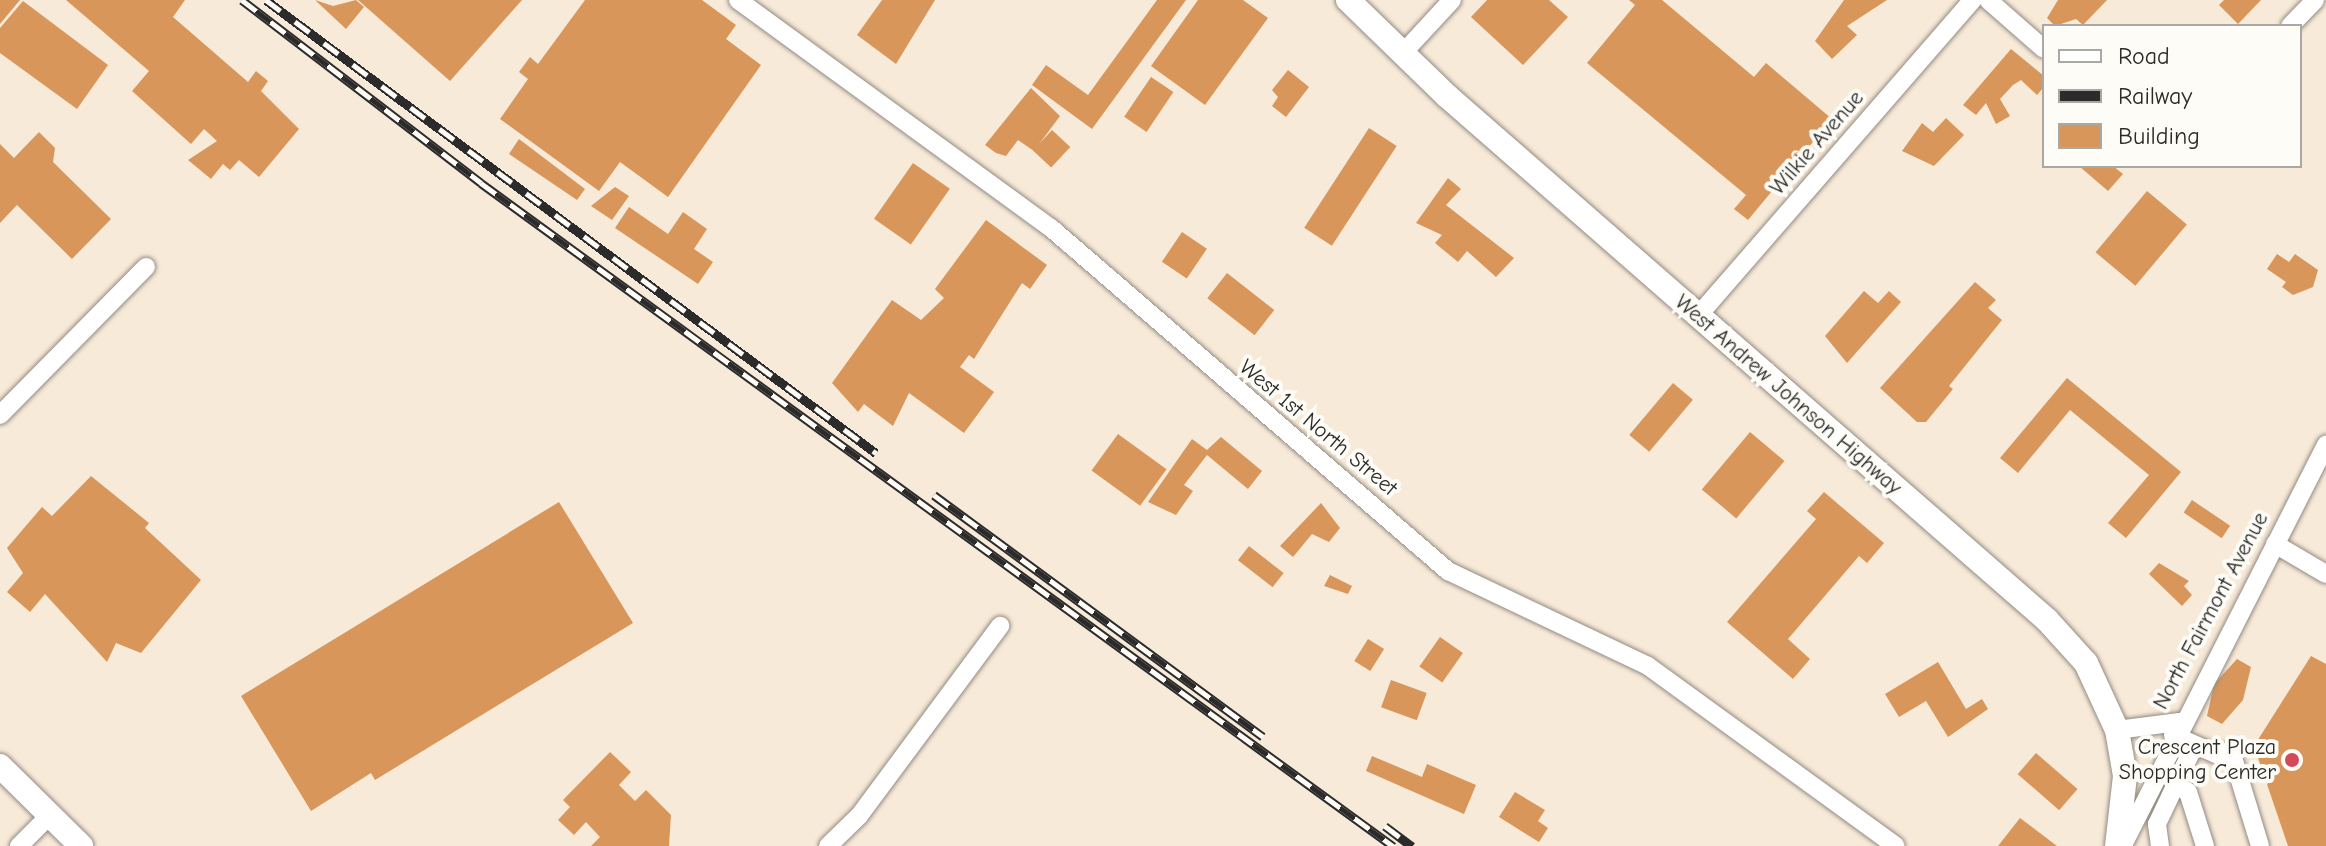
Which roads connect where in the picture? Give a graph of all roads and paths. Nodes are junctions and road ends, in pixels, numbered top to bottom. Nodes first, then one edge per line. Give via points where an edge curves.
1 (738, 0) edge
2 (1348, 0) edge
3 (1452, 0) edge
4 (1973, 0) edge
5 (1988, 0) edge
6 (2315, 0) edge
7 (2292, 24) edge
8 (2042, 47) edge
9 (1403, 53) junction
10 (146, 267) dead end
11 (1697, 317) junction
12 (0, 415) edge
13 (2326, 445) edge
14 (2275, 544) junction
15 (2326, 574) edge
16 (1000, 626) dead end
17 (2176, 729) junction
18 (2117, 730) junction
19 (2194, 746) junction
20 (0, 766) edge
21 (2176, 784) junction
22 (2121, 811) junction
23 (50, 815) junction
24 (19, 846) edge
25 (81, 846) edge
26 (828, 846) edge
27 (1896, 846) edge
28 (2104, 846) edge
29 (2120, 846) edge
30 (2160, 846) edge
31 (2205, 846) edge
32 (2260, 846) edge

1 - 27 street, West 1st North Street via 1051,228 1448,571 1648,666
2 - 9 main road, West Andrew Johnson Highway
3 - 9 street
4 - 11 street, Wilkie Avenue
5 - 8 street
6 - 7 street
9 - 11 main road, West Andrew Johnson Highway
10 - 12 street
11 - 18 main road, West Andrew Johnson Highway via 2047,620 2086,663
13 - 14 street, North Fairmont Avenue
14 - 15 street
14 - 17 street, North Fairmont Avenue
16 - 26 street via 878,792
17 - 18 street
17 - 19 street
17 - 29 street, North Fairmont Avenue
18 - 22 main road, West Andrew Johnson Highway
19 - 21 street
19 - 32 street via 2231,751
20 - 23 main road
21 - 30 street via 2157,824
21 - 31 street via 2188,792
22 - 28 street
22 - 29 main road, West Andrew Johnson Highway
23 - 24 street
23 - 25 main road

